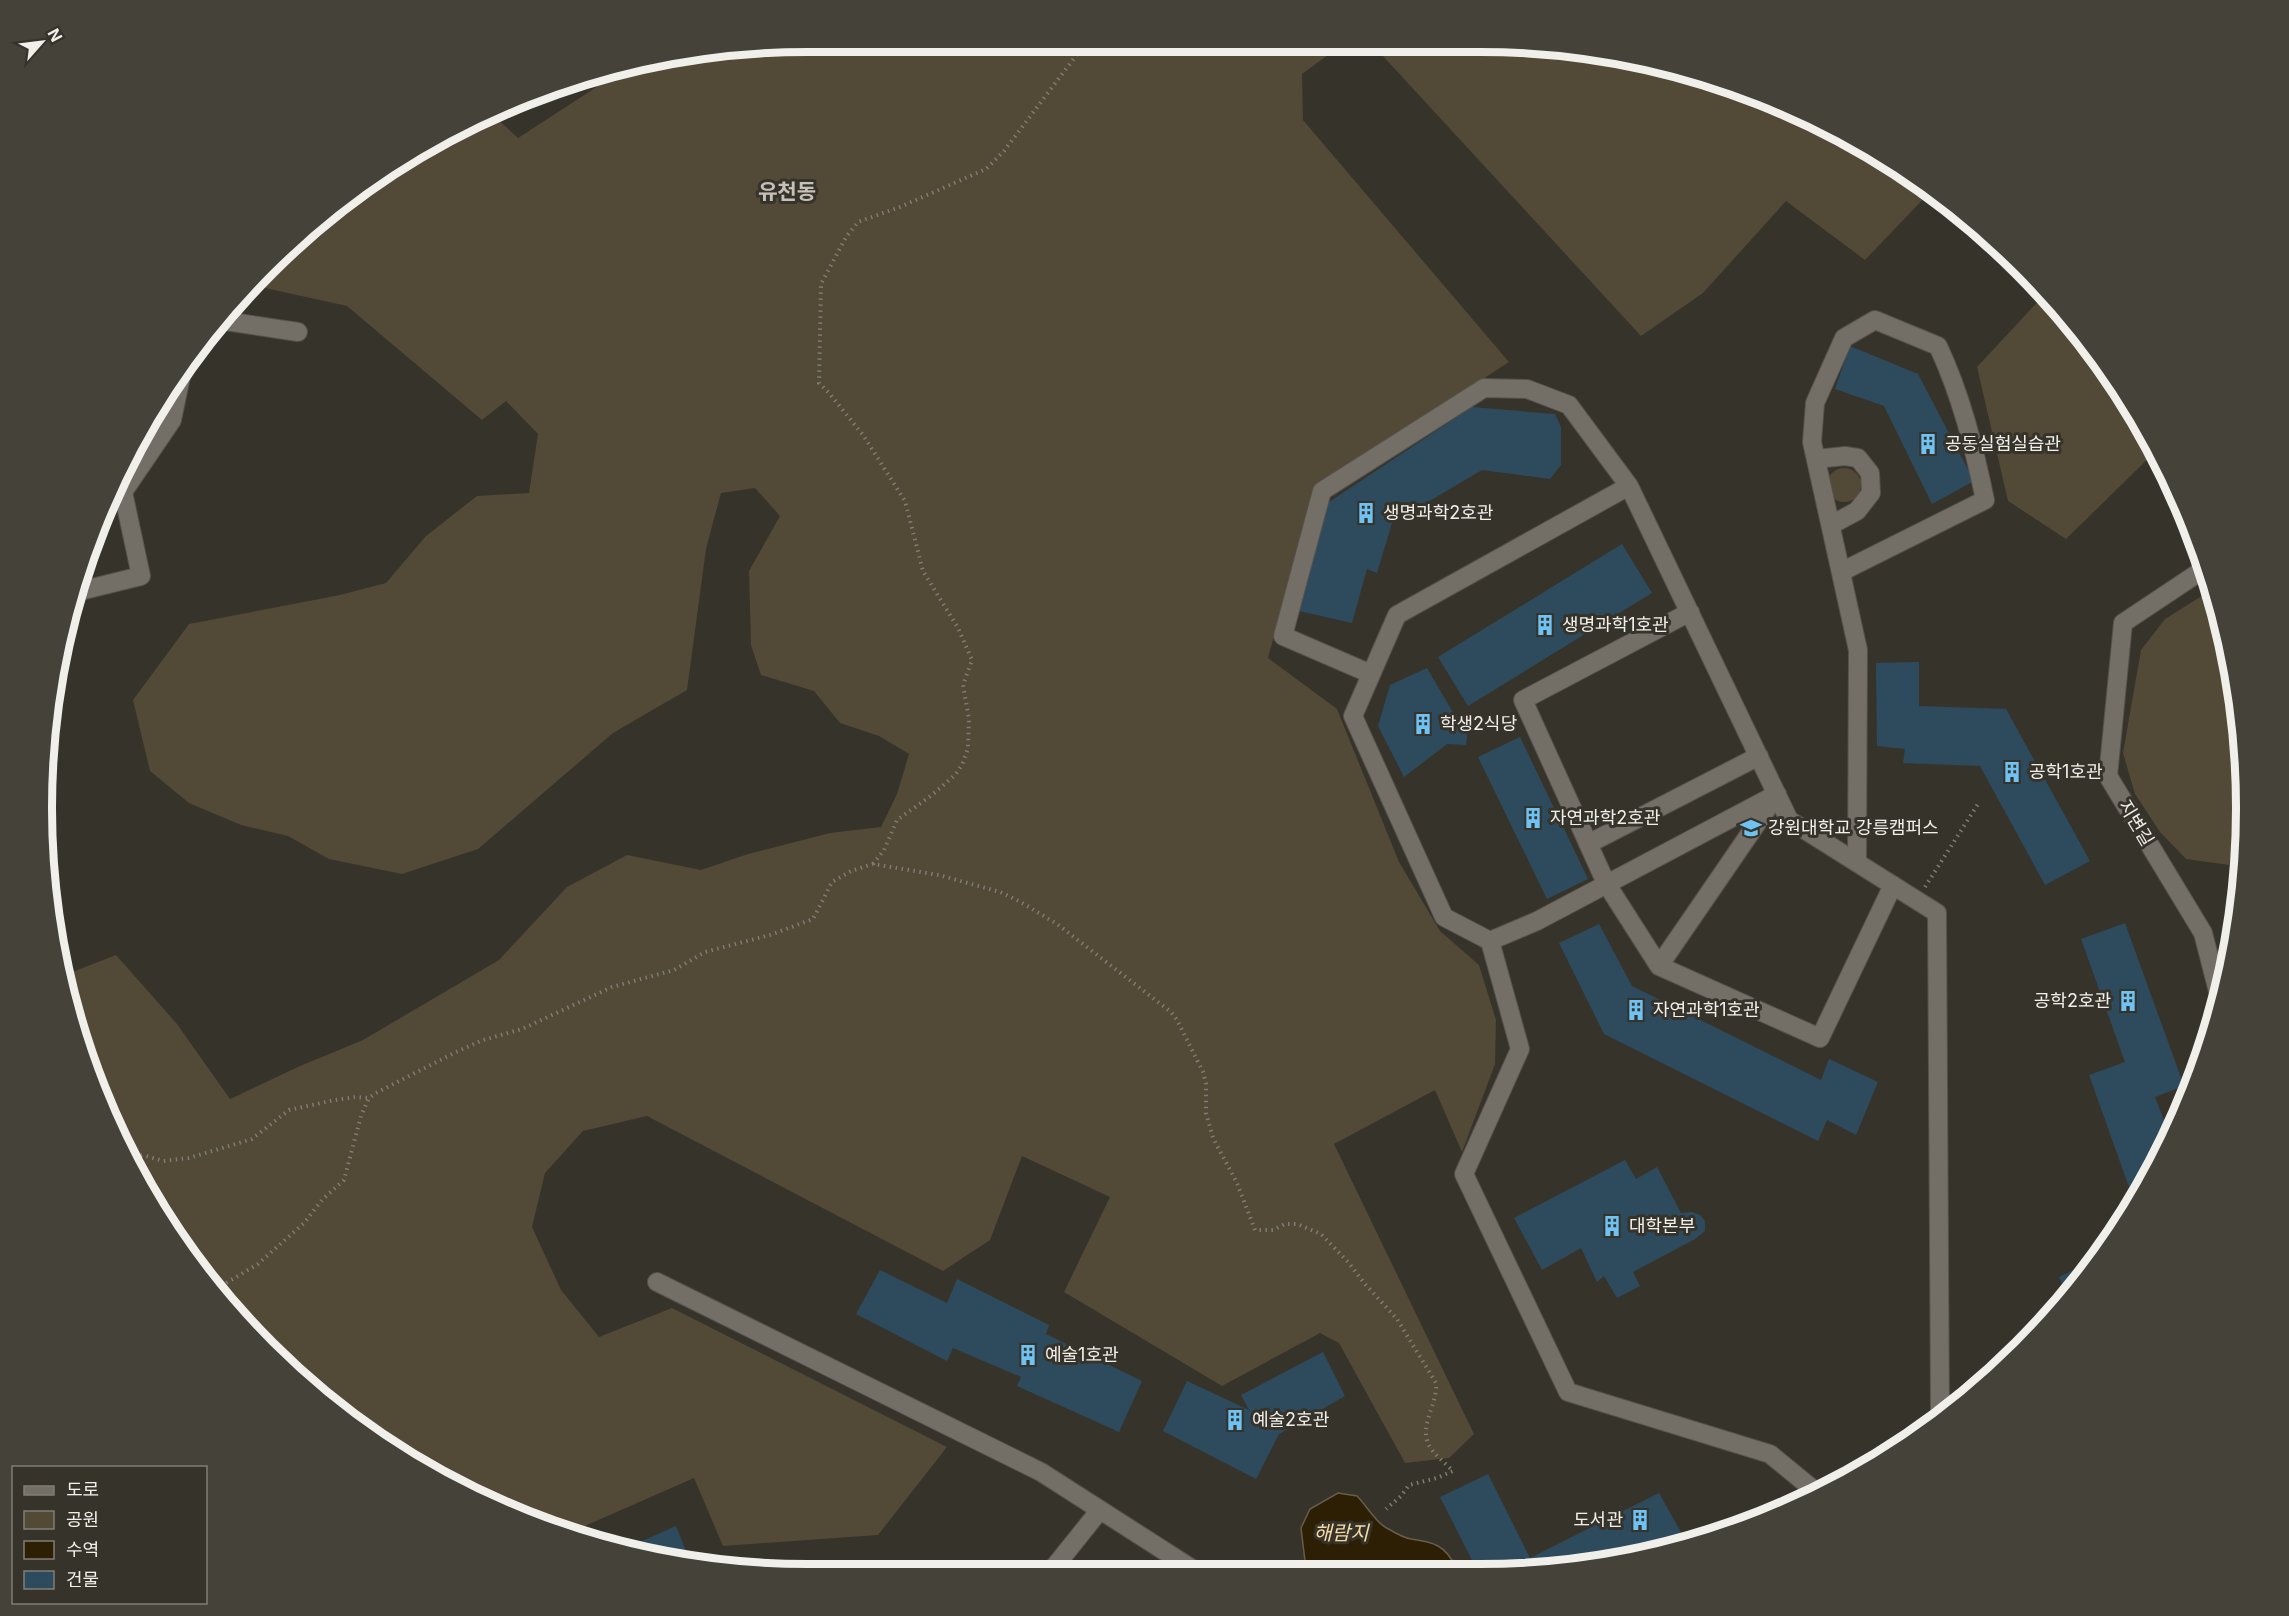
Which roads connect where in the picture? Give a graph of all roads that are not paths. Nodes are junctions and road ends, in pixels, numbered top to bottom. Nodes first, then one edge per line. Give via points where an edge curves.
1 (230, 322) edge
2 (298, 332) dead end
3 (178, 391) edge
4 (1816, 459) junction
5 (1629, 486) junction
6 (1831, 525) junction
7 (1841, 572) junction
8 (2198, 573) edge
9 (85, 590) edge
10 (1690, 612) junction
11 (1371, 674) junction
12 (1759, 756) junction
13 (1777, 794) junction
14 (1588, 843) junction
15 (1857, 862) junction
16 (1606, 883) junction
17 (1893, 885) junction
18 (1490, 941) junction
19 (1659, 966) junction
20 (2216, 983) edge
21 (657, 1282) dead end
22 (1940, 1408) edge
23 (1811, 1488) edge
24 (1100, 1510) junction
25 (1058, 1564) edge
26 (1185, 1564) edge

1 - 2 street
3 - 9 street via 172,420 123,492 141,576
4 - 6 street
4 - 6 street via 1858,458 1870,473 1871,493 1857,511
4 - 7 street via 1812,442 1815,403 1844,338 1875,320 1938,346 1953,377 1985,500
5 - 10 street
5 - 11 street via 1397,615
5 - 11 street via 1569,405 1527,389 1484,388 1322,490 1283,636
6 - 7 street
7 - 15 street via 1858,650
8 - 20 street, 지변길 via 2123,623 2108,776 2203,933
10 - 12 street
10 - 14 street via 1523,700
11 - 18 street via 1353,716 1444,917
12 - 13 street
12 - 14 street
13 - 15 street via 1789,819
13 - 16 street
13 - 19 street
14 - 16 street
15 - 17 street
16 - 18 street via 1537,921
16 - 19 street
17 - 19 street via 1820,1038
17 - 22 street via 1938,913
18 - 23 street via 1520,1049 1464,1174 1568,1392 1770,1454
21 - 24 street via 1041,1472
24 - 25 street
24 - 26 street

